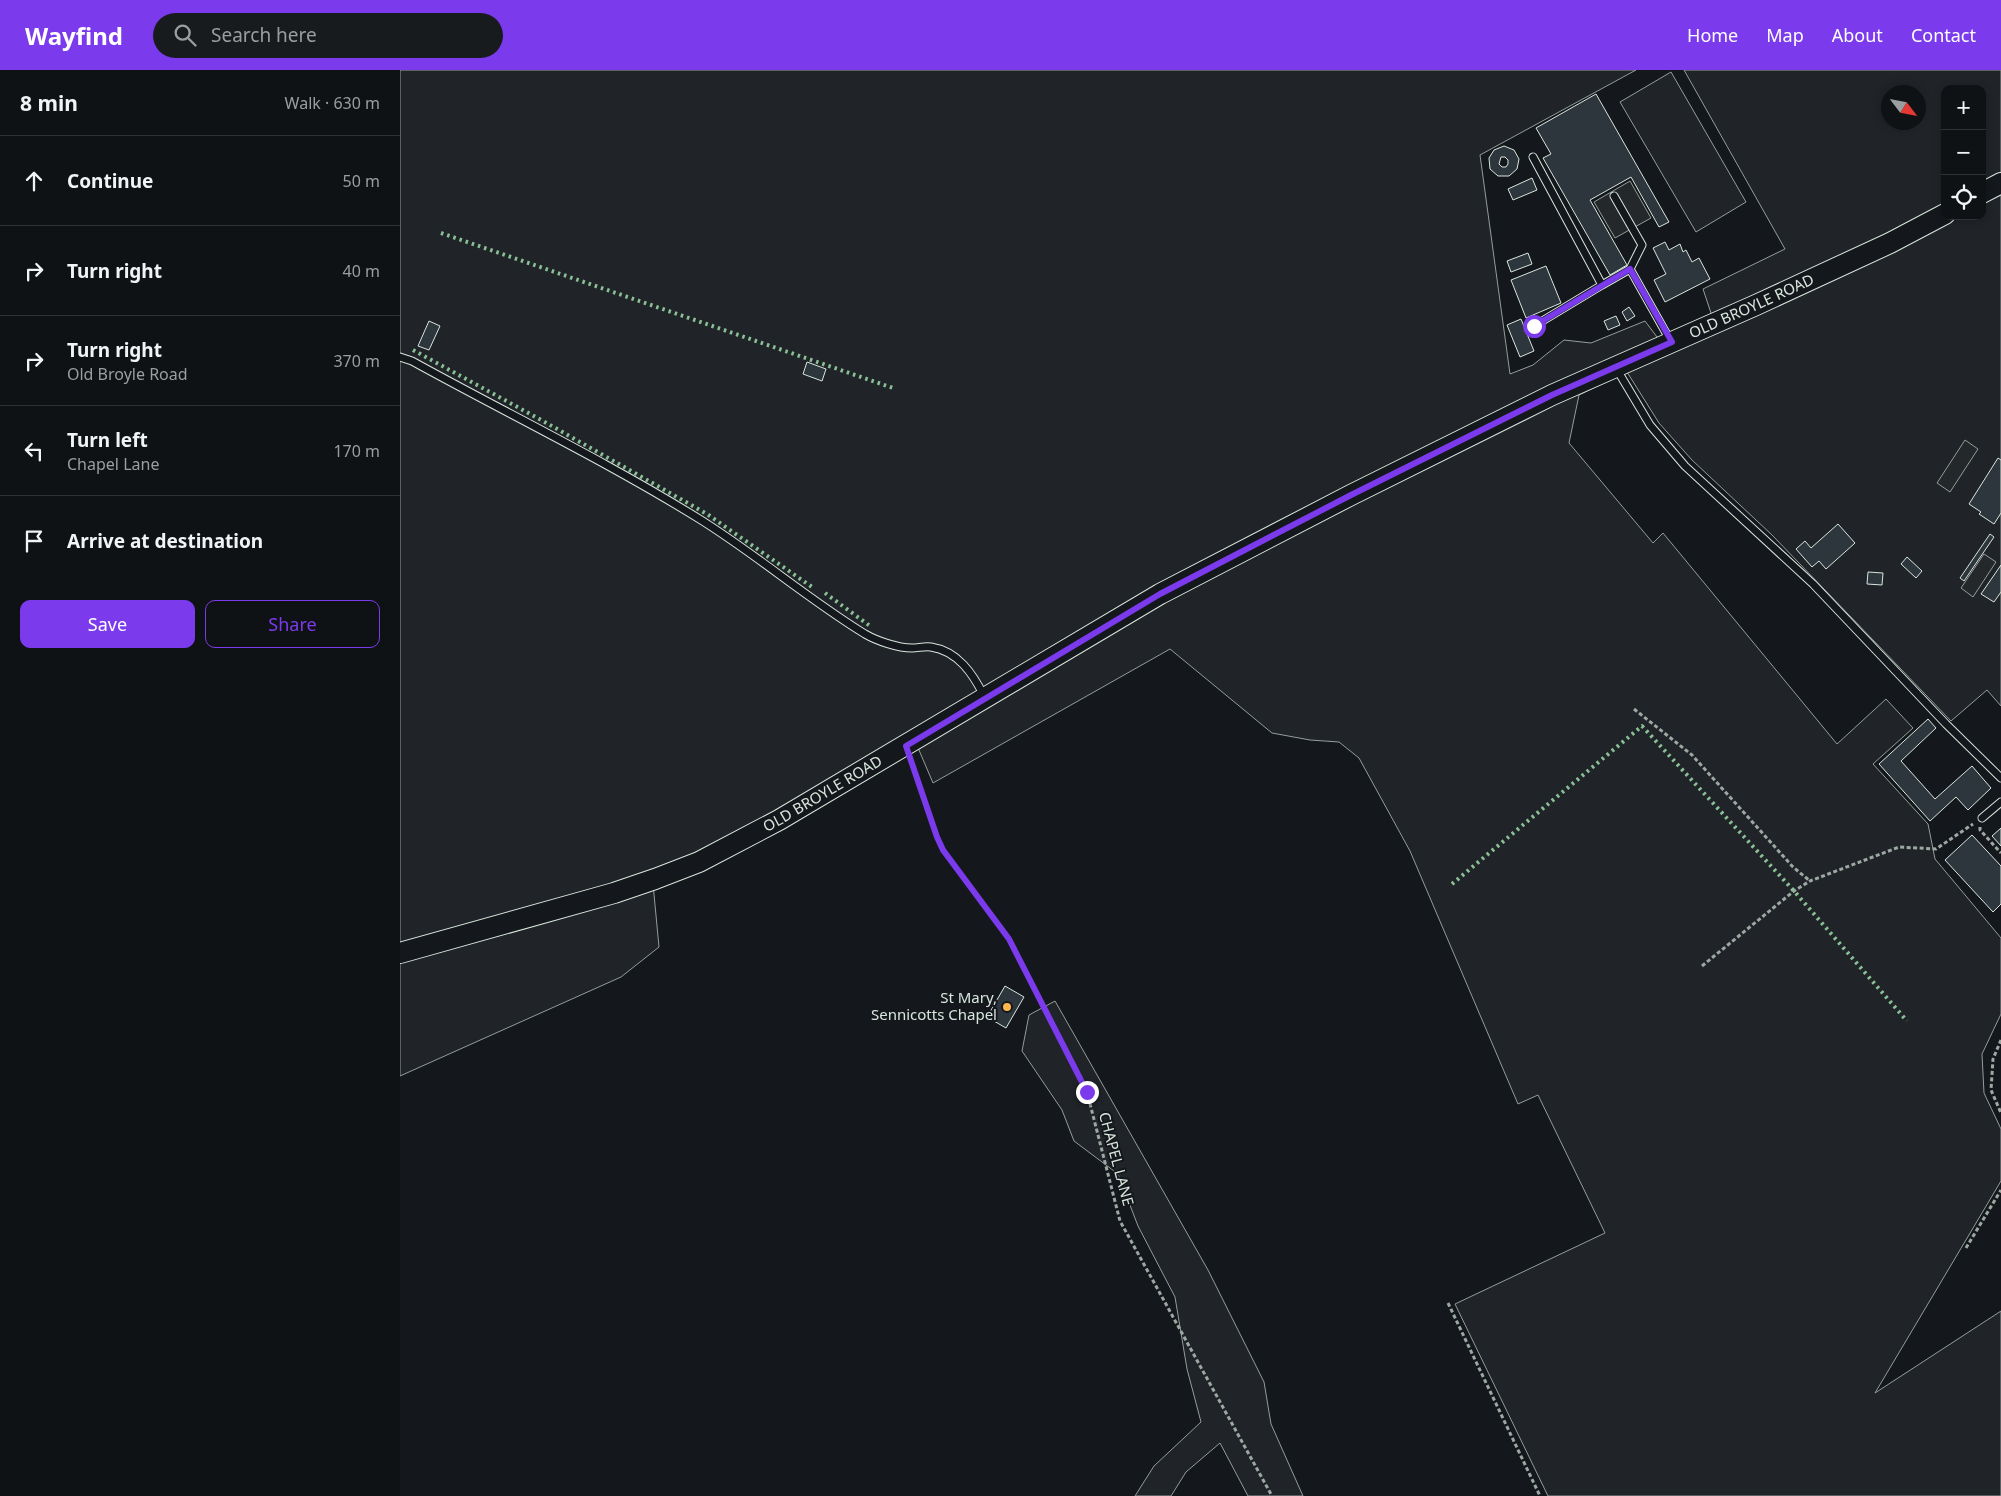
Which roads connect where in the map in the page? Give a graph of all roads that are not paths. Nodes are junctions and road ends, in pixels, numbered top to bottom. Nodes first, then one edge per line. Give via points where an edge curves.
1 (1533, 156) dead end
2 (2001, 183) edge
3 (1986, 191) edge
4 (1614, 196) dead end
5 (1941, 216) edge
6 (1630, 269) junction
7 (1602, 285) junction
8 (1534, 326) dead end
9 (1672, 342) junction
10 (400, 357) edge
11 (1615, 367) junction
12 (986, 699) junction
13 (2001, 778) edge
14 (2001, 802) edge
15 (1982, 818) road end
16 (400, 953) edge

1 - 7 lane
2 - 3 main road
4 - 6 lane via 1642,245
5 - 9 main road, OLD BROYLE ROAD via 1890,243
6 - 7 lane
6 - 9 lane
7 - 8 lane
9 - 11 main road, OLD BROYLE ROAD
10 - 12 lane via 540,429 702,520 867,635 911,648 931,647 949,654 962,662 973,675
11 - 12 main road, OLD BROYLE ROAD via 1359,490 1160,594
11 - 13 lane via 1650,425 1685,466 1813,584
12 - 16 main road, OLD BROYLE ROAD via 741,841 682,869 614,893
14 - 15 lane

